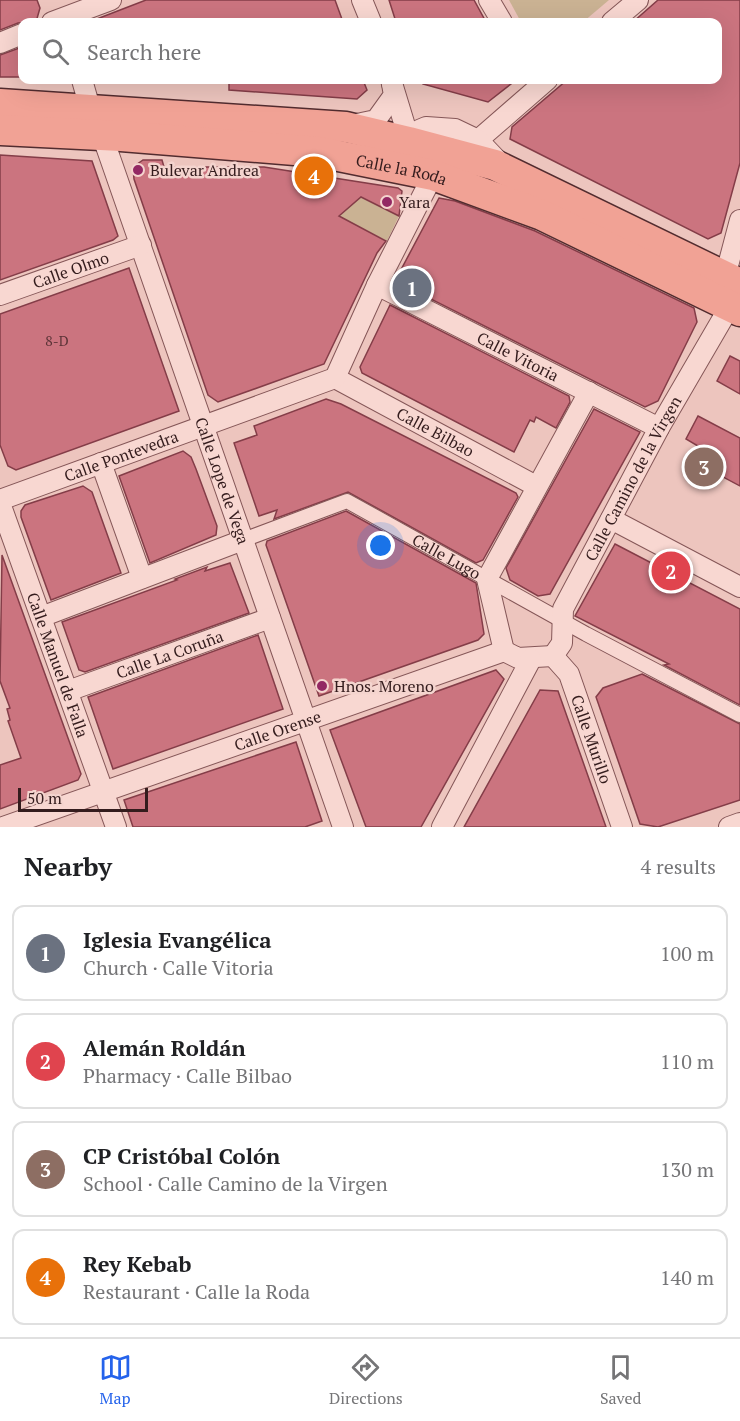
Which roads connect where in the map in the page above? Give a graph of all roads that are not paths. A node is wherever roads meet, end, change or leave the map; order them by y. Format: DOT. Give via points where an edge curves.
graph roads {
  1 [pos="111,0"];
  2 [pos="362,0"];
  3 [pos="489,0"];
  4 [pos="638,0"];
  5 [pos="60,16"];
  6 [pos="369,18"];
  7 [pos="500,18"];
  8 [pos="617,18"];
  9 [pos="18,36"];
  10 [pos="0,43"];
  11 [pos="83,84"];
  12 [pos="393,84"];
  13 [pos="393,84"];
  14 [pos="537,84"];
  15 [pos="0,104"];
  16 [pos="90,108"];
  17 [pos="346,127"];
  18 [pos="0,130"];
  19 [pos="102,135"];
  20 [pos="478,140"];
  21 [pos="410,142"];
  22 [pos="508,171"];
  23 [pos="427,177"];
  24 [pos="740,220"];
  25 [pos="141,245"];
  26 [pos="377,285"];
  27 [pos="0,295"];
  28 [pos="734,295"];
  29 [pos="335,378"];
  30 [pos="589,392"];
  31 [pos="204,426"];
  32 [pos="659,428"];
  33 [pos="101,463"];
  34 [pos="536,486"];
  35 [pos="0,501"];
  36 [pos="611,519"];
  37 [pos="243,540"];
  38 [pos="142,578"];
  39 [pos="487,579"];
  40 [pos="740,587"];
  41 [pos="41,616"];
  42 [pos="270,618"];
  43 [pos="562,621"];
  44 [pos="504,651"];
  45 [pos="553,656"];
  46 [pos="531,659"];
  47 [pos="68,691"];
  48 [pos="740,715"];
  49 [pos="306,720"];
  50 [pos="105,793"];
  51 [pos="740,823"];
  52 [pos="12,826"];
  53 [pos="340,826"];
  54 [pos="116,827"];
  55 [pos="442,827"];
  56 [pos="622,827"];
  57 [pos="729,827"];
  1 -- 5 [label="street"];
  2 -- 6 [label="street"];
  3 -- 7 [label="street"];
  4 -- 8 [label="street"];
  9 -- 10 [label="street"];
  11 -- 16 [label="street"];
  12 -- 17 [label="street" via="394,95 376,120"];
  13 -- 21 [label="street"];
  14 -- 20 [label="street"];
  15 -- 16 [label="main road, Calle la Roda"];
  16 -- 17 [label="main road, Calle la Roda"];
  17 -- 21 [label="main road, Calle la Roda"];
  18 -- 19 [label="main road, Calle la Roda"];
  19 -- 23 [label="main road, Calle la Roda" via="319,152"];
  19 -- 25 [label="street, Calle Lope de Vega"];
  20 -- 21 [label="street, Calle la Roda" via="455,129 426,127"];
  20 -- 22 [label="street"];
  21 -- 22 [label="main road, Calle la Roda"];
  21 -- 23 [label="street"];
  22 -- 28 [label="main road, Calle la Roda"];
  23 -- 26 [label="street"];
  23 -- 28 [label="main road, Calle la Roda" via="542,215"];
  24 -- 28 [label="street, Calle Camino de la Virgen"];
  25 -- 27 [label="street, Calle Olmo"];
  25 -- 31 [label="street, Calle Lope de Vega"];
  26 -- 29 [label="street"];
  26 -- 30 [label="street, Calle Vitoria"];
  28 -- 32 [label="street, Calle Camino de la Virgen"];
  29 -- 31 [label="street, Calle Pontevedra"];
  29 -- 34 [label="street, Calle Bilbao"];
  30 -- 32 [label="street, Calle Vitoria"];
  30 -- 34 [label="street"];
  31 -- 33 [label="street, Calle Pontevedra"];
  31 -- 37 [label="street, Calle Lope de Vega"];
  32 -- 36 [label="street, Calle Camino de la Virgen"];
  33 -- 35 [label="street, Calle Pontevedra"];
  33 -- 38 [label="street"];
  34 -- 39 [label="street"];
  35 -- 41 [label="street, Calle Manuel de Falla"];
  36 -- 40 [label="street"];
  36 -- 43 [label="street, Calle Camino de la Virgen" via="563,609"];
  37 -- 38 [label="street, Calle Lugo"];
  37 -- 39 [label="street, Calle Lugo" via="347,501"];
  37 -- 42 [label="street, Calle Lope de Vega"];
  38 -- 41 [label="street, Calle Lugo"];
  39 -- 43 [label="street, Calle Lugo"];
  39 -- 44 [label="street"];
  41 -- 47 [label="street, Calle Manuel de Falla"];
  42 -- 47 [label="street, Calle La Coruña"];
  42 -- 49 [label="street, Calle Lope de Vega"];
  43 -- 45 [label="street, Calle Camino de la Virgen" via="562,643"];
  43 -- 48 [label="street, Calle Lugo"];
  44 -- 46 [label="street"];
  44 -- 49 [label="street, Calle Orense"];
  45 -- 46 [label="street"];
  45 -- 56 [label="street, Calle Murillo" via="569,674"];
  46 -- 55 [label="street"];
  47 -- 50 [label="street, Calle Manuel de Falla"];
  49 -- 50 [label="street, Calle Orense"];
  49 -- 53 [label="street, Calle Lope de Vega"];
  50 -- 52 [label="street, Calle Orense"];
  50 -- 54 [label="street, Calle Manuel de Falla"];
  51 -- 57 [label="street"];
}
